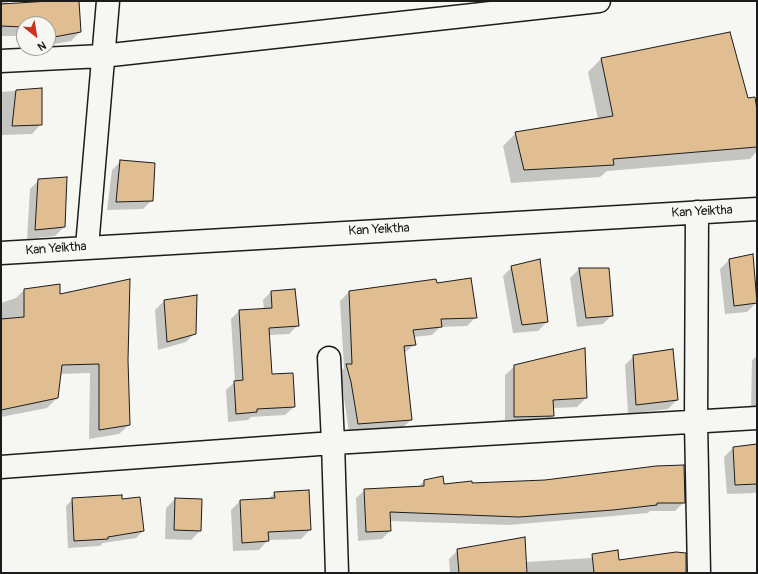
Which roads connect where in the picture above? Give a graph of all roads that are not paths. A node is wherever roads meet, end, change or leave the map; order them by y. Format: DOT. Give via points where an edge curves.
graph roads {
  1 [pos="108,1"];
  2 [pos="600,1"];
  3 [pos="102,56"];
  4 [pos="1,62"];
  5 [pos="757,209"];
  6 [pos="697,212"];
  7 [pos="87,247"];
  8 [pos="1,253"];
  9 [pos="329,358"];
  10 [pos="757,418"];
  11 [pos="696,422"];
  12 [pos="334,443"];
  13 [pos="1,467"];
  14 [pos="337,573"];
  15 [pos="699,573"];
  1 -- 3 [label="street"];
  2 -- 3 [label="street"];
  3 -- 4 [label="street"];
  3 -- 7 [label="street"];
  5 -- 6 [label="street, Kan Yeiktha"];
  6 -- 7 [label="street, Kan Yeiktha"];
  6 -- 11 [label="street"];
  7 -- 8 [label="street, Kan Yeiktha"];
  9 -- 12 [label="street"];
  10 -- 11 [label="street"];
  11 -- 12 [label="street"];
  11 -- 15 [label="street"];
  12 -- 13 [label="street"];
  12 -- 14 [label="street"];
}
